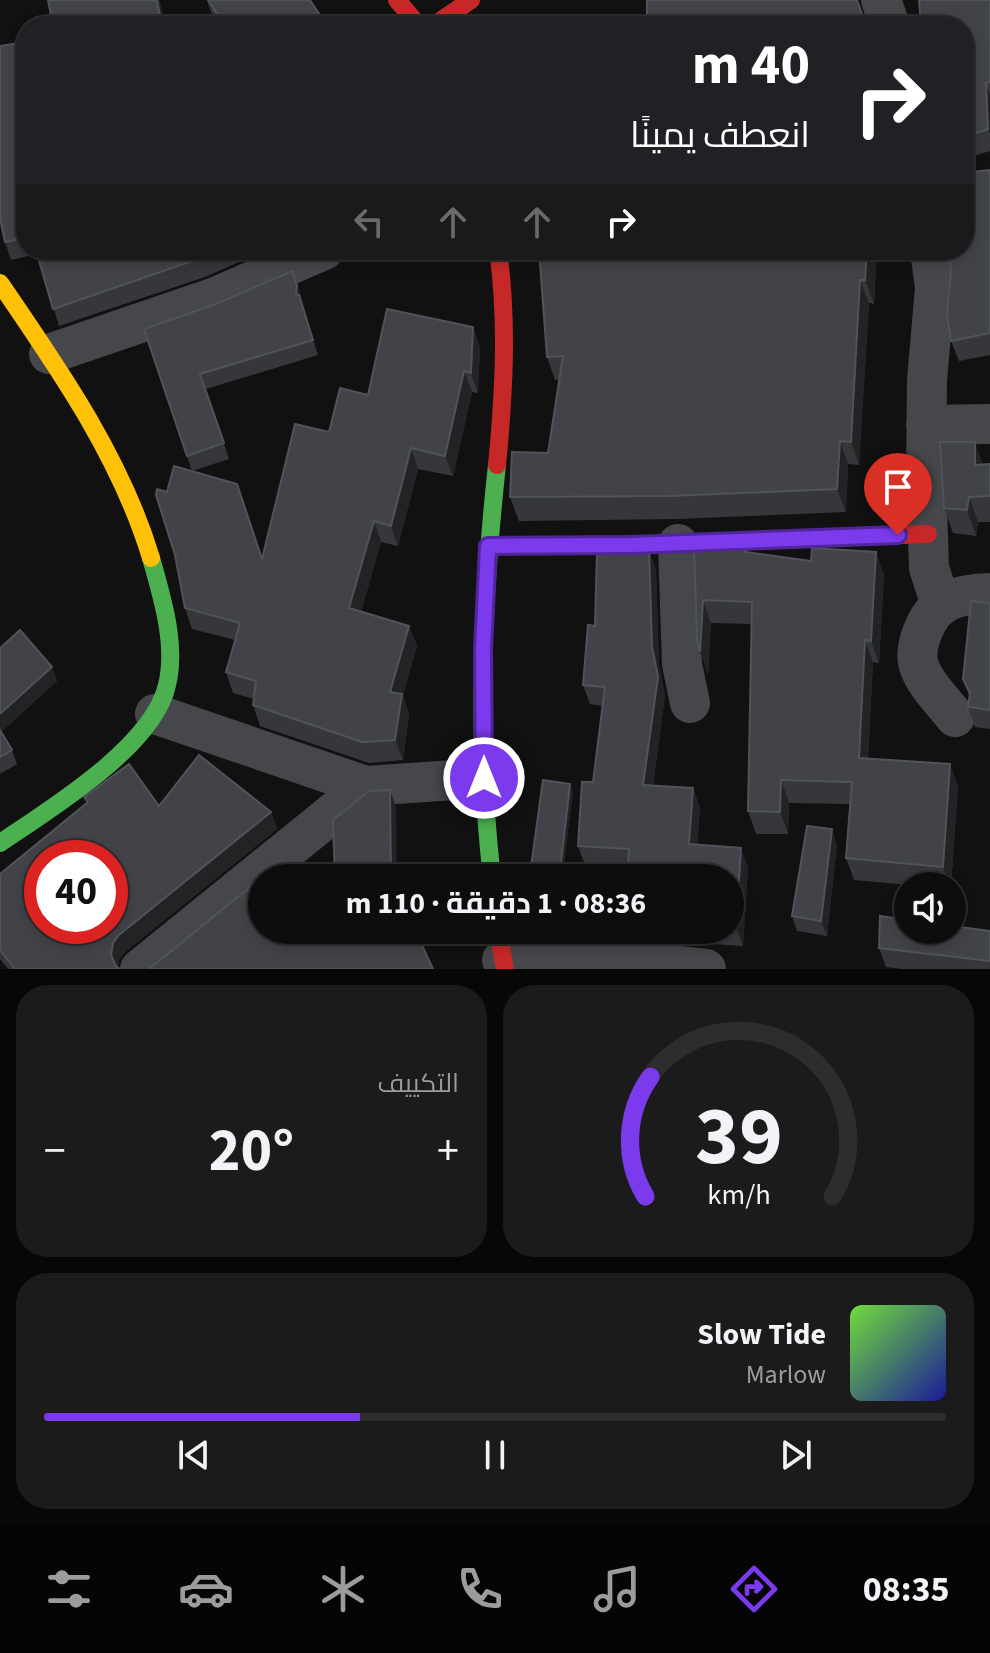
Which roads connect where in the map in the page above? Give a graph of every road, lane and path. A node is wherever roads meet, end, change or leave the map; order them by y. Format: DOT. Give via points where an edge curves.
graph roads {
  1 [pos="397,0"];
  2 [pos="471,0"];
  3 [pos="411,16"];
  4 [pos="448,16"];
  5 [pos="301,260"];
  6 [pos="499,260"];
  7 [pos="931,260"];
  8 [pos="0,283"];
  9 [pos="49,354"];
  10 [pos="990,424"];
  11 [pos="926,425"];
  12 [pos="928,534"];
  13 [pos="678,544"];
  14 [pos="488,546"];
  15 [pos="990,593"];
  16 [pos="941,605"];
  17 [pos="690,703"];
  18 [pos="155,714"];
  19 [pos="955,717"];
  20 [pos="484,778"];
  21 [pos="366,786"];
  22 [pos="0,843"];
  23 [pos="491,864"];
  24 [pos="502,953"];
  25 [pos="140,969"];
  26 [pos="706,969"];
  1 -- 3 [label="street"];
  2 -- 4 [label="street"];
  5 -- 9 [label="street" via="213,298"];
  6 -- 14 [label="street" via="506,333"];
  7 -- 11 [label="street" via="935,288"];
  8 -- 9 [label="street"];
  9 -- 18 [label="street" via="123,486 149,554 169,650 168,685"];
  10 -- 11 [label="street"];
  11 -- 12 [label="street"];
  12 -- 13 [label="street"];
  12 -- 16 [label="street" via="929,568"];
  13 -- 14 [label="street"];
  13 -- 17 [label="street" via="682,664"];
  14 -- 20 [label="street"];
  15 -- 16 [label="street"];
  16 -- 19 [label="street" via="927,623 918,665"];
  18 -- 21 [label="street"];
  18 -- 22 [label="street" via="122,751"];
  20 -- 21 [label="street"];
  20 -- 23 [label="street"];
  21 -- 25 [label="street"];
  24 -- 26 [label="street" via="573,966"];
}
